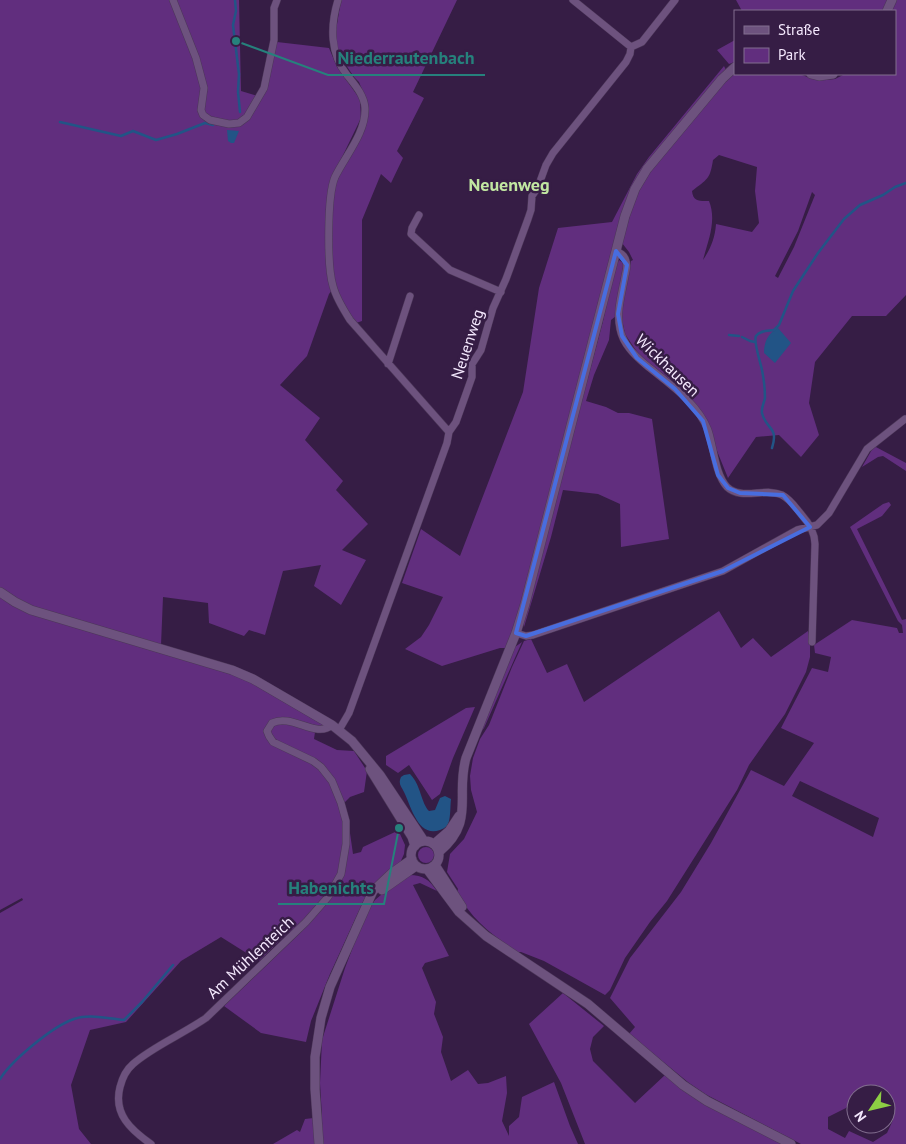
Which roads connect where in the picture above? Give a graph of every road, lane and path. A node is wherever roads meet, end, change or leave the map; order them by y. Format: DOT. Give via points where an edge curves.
graph roads {
  1 [pos="173,0"];
  2 [pos="277,0"];
  3 [pos="338,0"];
  4 [pos="573,0"];
  5 [pos="675,0"];
  6 [pos="631,47"];
  7 [pos="734,68"];
  8 [pos="419,215"];
  9 [pos="616,251"];
  10 [pos="501,292"];
  11 [pos="410,296"];
  12 [pos="388,364"];
  13 [pos="906,419"];
  14 [pos="449,432"];
  15 [pos="810,527"];
  16 [pos="0,592"];
  17 [pos="516,633"];
  18 [pos="812,642"];
  19 [pos="336,727"];
  20 [pos="366,760"];
  21 [pos="424,841"];
  22 [pos="415,846"];
  23 [pos="437,848"];
  24 [pos="414,862"];
  25 [pos="431,867"];
  26 [pos="151,1144"];
  27 [pos="319,1144"];
  28 [pos="792,1144"];
  1 -- 2 [label="street" via="204,88 203,115 224,124 235,124 247,116 264,88 274,40"];
  3 -- 12 [label="street" via="332,28 334,47 340,65 357,87 365,108 358,135 331,187 330,272 341,306"];
  4 -- 6 [label="street"];
  5 -- 6 [label="street, Neuenweg" via="642,42"];
  6 -- 10 [label="street, Neuenweg" via="626,62 550,157 532,196 531,210"];
  7 -- 9 [label="main road" via="642,176 625,216"];
  8 -- 10 [label="street" via="411,234 417,240 450,270"];
  9 -- 15 [label="street, Wickhausen" via="626,260 618,320 631,352 675,389 703,420 718,475 728,488 740,494 782,495"];
  9 -- 17 [label="main road"];
  10 -- 14 [label="street, Neuenweg" via="481,350 472,364 472,377 456,422"];
  11 -- 12 [label="street"];
  12 -- 14 [label="street"];
  13 -- 15 [label="street" via="867,449 825,518"];
  14 -- 19 [label="street, Neuenweg" via="349,713"];
  15 -- 17 [label="street" via="797,530 717,574 533,635"];
  15 -- 18 [label="street, Wickhausen" via="815,537"];
  16 -- 19 [label="main road" via="31,610 244,675"];
  17 -- 23 [label="main road" via="466,758 458,830 455,836"];
  19 -- 20 [label="main road"];
  19 -- 26 [label="street, Am Mühlenteich" via="318,729 281,720 272,723 267,731 275,744 313,761 332,782 346,821 341,874 328,897 306,922 206,1018 131,1066 122,1079 118,1102 122,1117 133,1131"];
  20 -- 21 [label="main road"];
  20 -- 22 [label="main road"];
  21 -- 22 [label="main road"];
  21 -- 23 [label="main road"];
  22 -- 24 [label="main road" via="411,855"];
  23 -- 25 [label="main road" via="439,859"];
  24 -- 25 [label="main road"];
  24 -- 27 [label="main road" via="370,900 334,978 317,1034 314,1070"];
  25 -- 28 [label="main road" via="470,920 501,947 588,1004 689,1090"];
}
